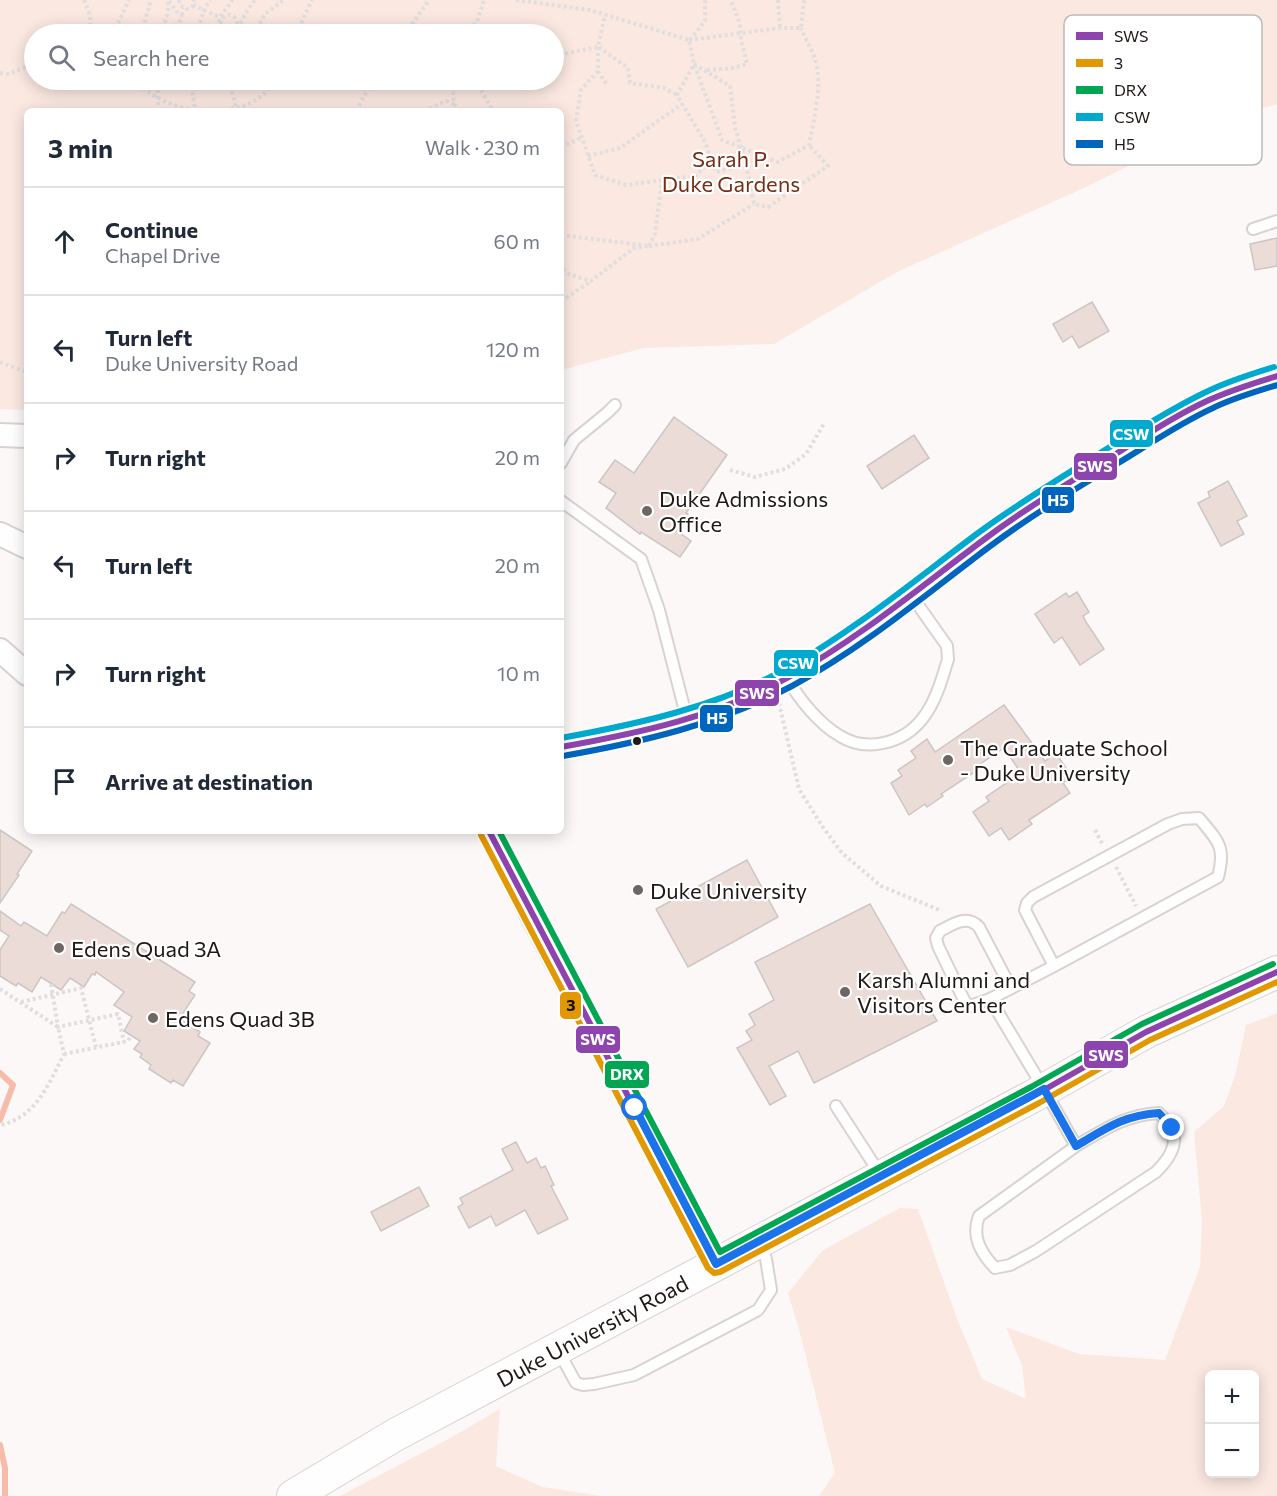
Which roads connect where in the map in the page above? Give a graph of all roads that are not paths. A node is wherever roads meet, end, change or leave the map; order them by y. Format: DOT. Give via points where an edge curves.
graph roads {
  1 [pos="1277,221"];
  2 [pos="1253,229"];
  3 [pos="1277,376"];
  4 [pos="615,405"];
  5 [pos="0,435"];
  6 [pos="24,436"];
  7 [pos="564,458"];
  8 [pos="564,503"];
  9 [pos="0,534"];
  10 [pos="24,546"];
  11 [pos="911,595"];
  12 [pos="0,650"];
  13 [pos="24,671"];
  14 [pos="787,678"];
  15 [pos="687,719"];
  16 [pos="564,746"];
  17 [pos="491,834"];
  18 [pos="1054,966"];
  19 [pos="1277,972"];
  20 [pos="1011,988"];
  21 [pos="990,999"];
  22 [pos="1044,1089"];
  23 [pos="836,1106"];
  24 [pos="1076,1146"];
  25 [pos="882,1177"];
  26 [pos="760,1241"];
  27 [pos="716,1264"];
  28 [pos="557,1349"];
  29 [pos="293,1496"];
  1 -- 2 [label="lane"];
  3 -- 11 [label="street" via="1185,411 1012,519"];
  4 -- 7 [label="lane" via="574,440"];
  5 -- 6 [label="street"];
  8 -- 15 [label="lane" via="642,559"];
  9 -- 10 [label="street"];
  11 -- 14 [label="street"];
  11 -- 14 [label="lane" via="947,646 948,659 935,697 922,719 907,732 895,740 867,745 841,737 825,725"];
  12 -- 13 [label="street"];
  14 -- 15 [label="street"];
  15 -- 16 [label="street" via="621,737"];
  17 -- 27 [label="street"];
  18 -- 18 [label="lane" via="1218,877 1222,850 1199,818 1168,824 1027,903 1025,910"];
  18 -- 20 [label="lane"];
  19 -- 22 [label="main road, Duke University Road" via="1146,1032"];
  20 -- 21 [label="lane"];
  20 -- 21 [label="lane" via="974,921 968,919 940,931 936,938 938,946 965,1002 970,1006"];
  21 -- 22 [label="lane"];
  22 -- 24 [label="lane"];
  22 -- 25 [label="main road, Duke University Road"];
  23 -- 25 [label="lane"];
  24 -- 24 [label="lane" via="979,1216 974,1228 976,1239 995,1268 1036,1251 1156,1172 1170,1158 1172,1128 1159,1113 1142,1114 1119,1120"];
  25 -- 26 [label="main road, Duke University Road"];
  26 -- 27 [label="main road, Duke University Road"];
  26 -- 28 [label="lane" via="771,1290 758,1310 634,1375 594,1384 576,1383"];
  27 -- 28 [label="main road, Duke University Road"];
  28 -- 29 [label="main road, Duke University Road" via="395,1435"];
}
